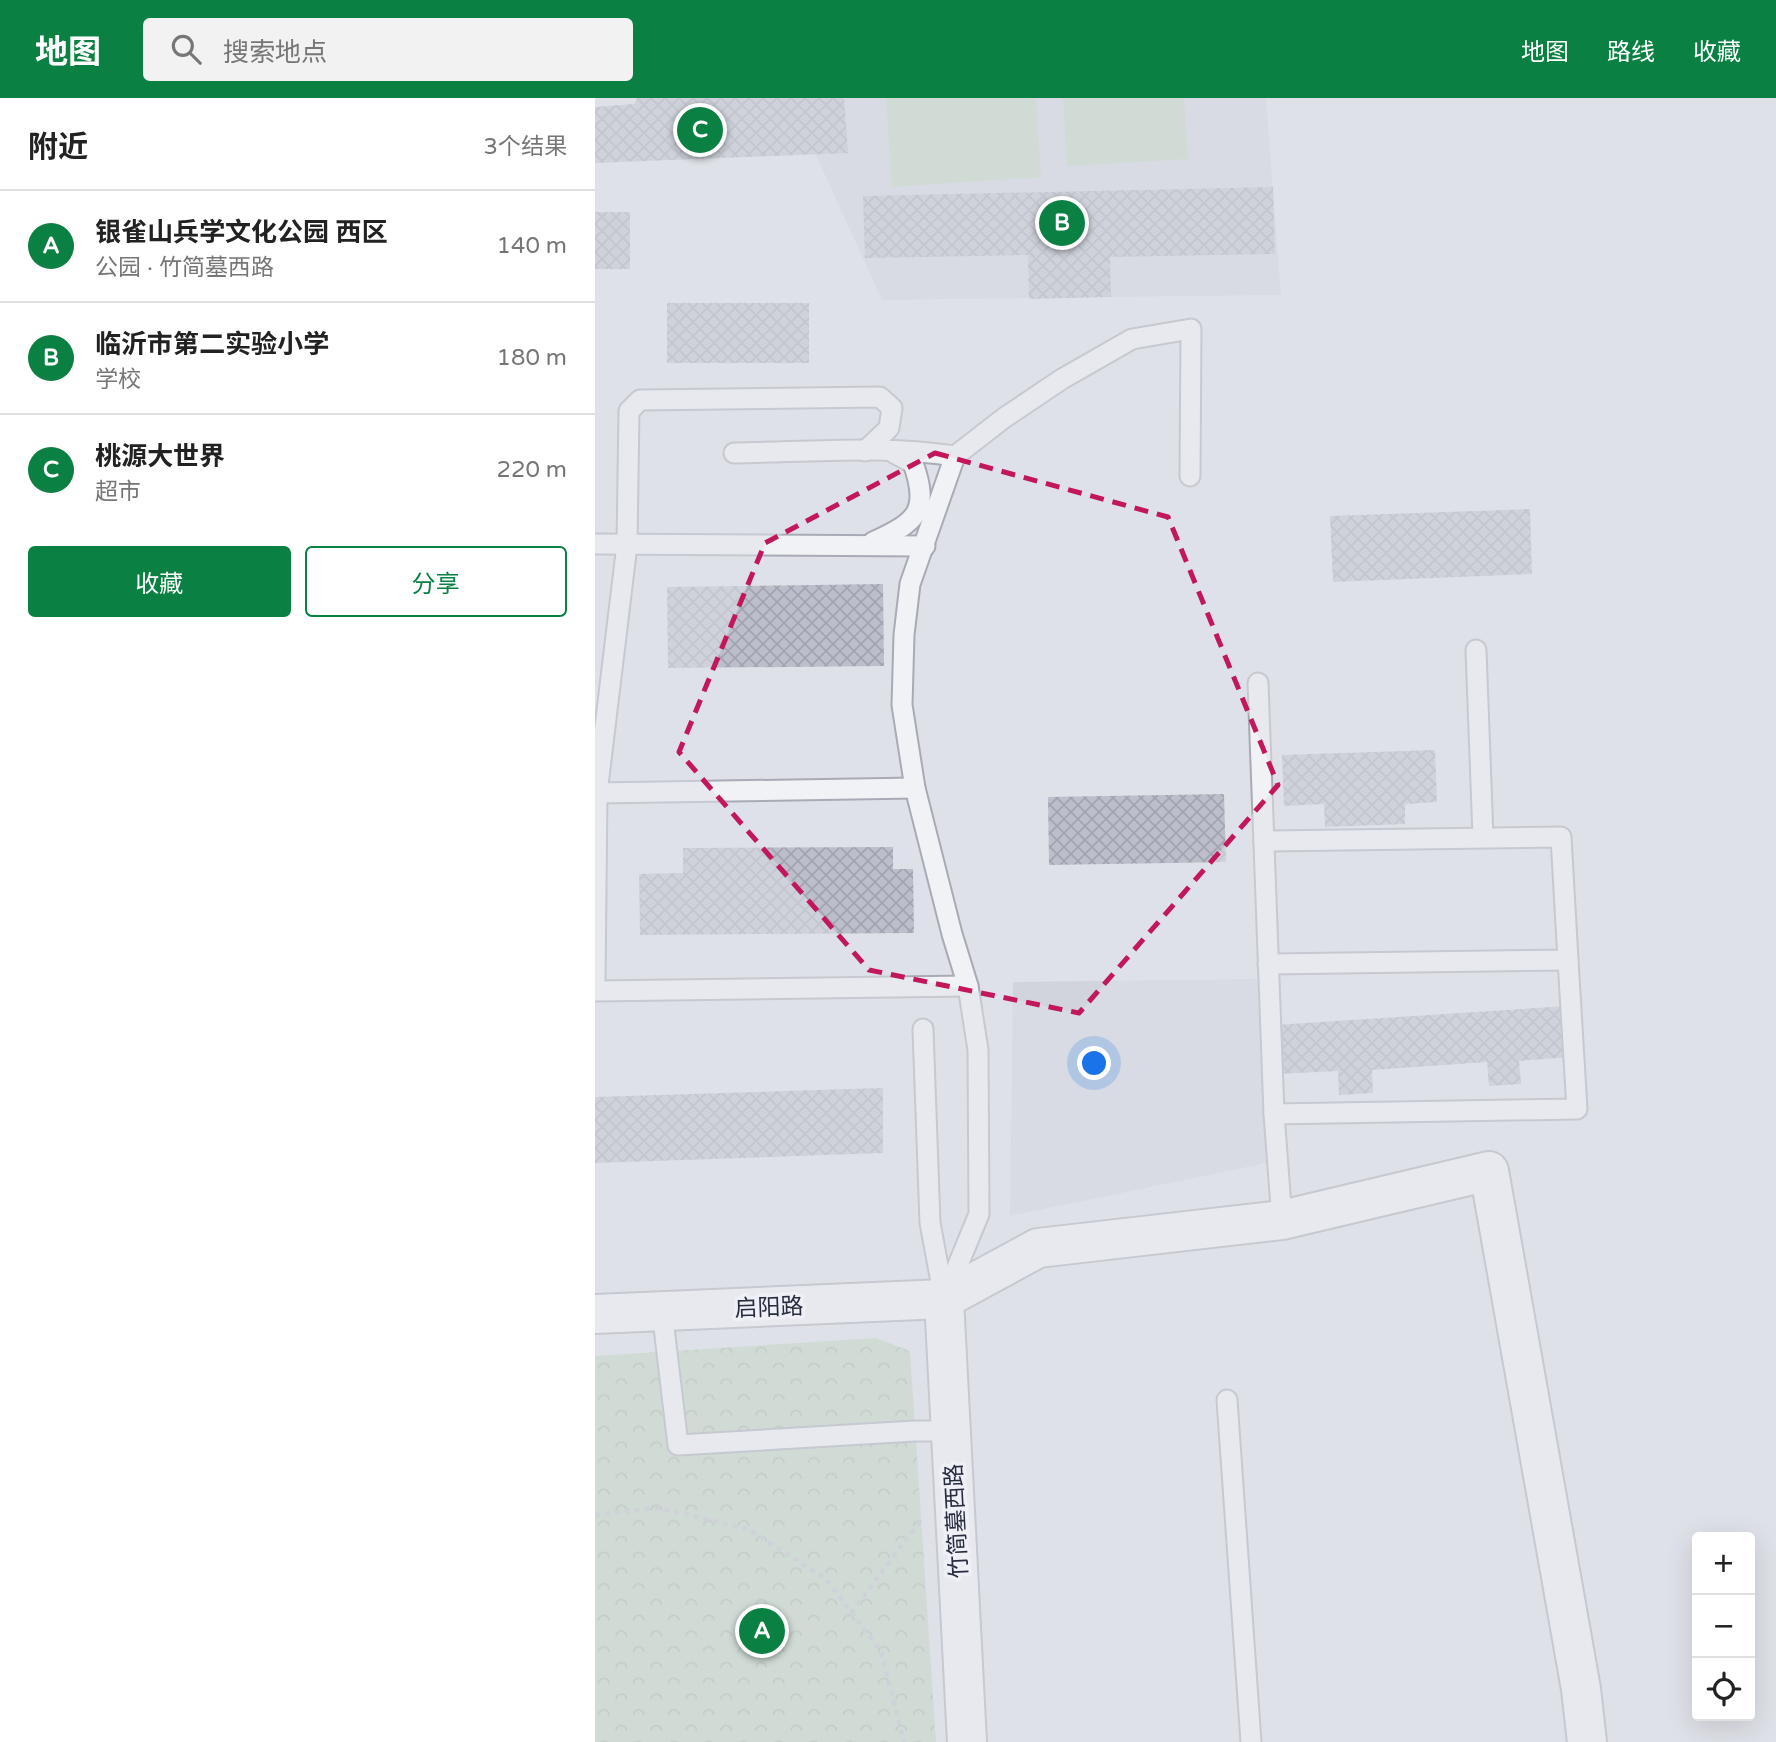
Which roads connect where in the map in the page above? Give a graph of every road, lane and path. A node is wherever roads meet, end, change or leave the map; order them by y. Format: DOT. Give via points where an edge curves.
graph roads {
  1 [pos="865,451"];
  2 [pos="890,451"];
  3 [pos="734,453"];
  4 [pos="955,456"];
  5 [pos="1190,476"];
  6 [pos="595,544"];
  7 [pos="627,545"];
  8 [pos="865,546"];
  9 [pos="925,546"];
  10 [pos="1476,650"];
  11 [pos="1258,683"];
  12 [pos="915,788"];
  13 [pos="597,793"];
  14 [pos="1483,837"];
  15 [pos="1264,841"];
  16 [pos="1568,960"];
  17 [pos="1268,964"];
  18 [pos="595,984"];
  19 [pos="968,986"];
  20 [pos="595,992"];
  21 [pos="923,1029"];
  22 [pos="1274,1114"];
  23 [pos="1282,1220"];
  24 [pos="944,1299"];
  25 [pos="662,1311"];
  26 [pos="595,1314"];
  27 [pos="1227,1400"];
  28 [pos="951,1431"];
  29 [pos="595,1515"];
  30 [pos="921,1520"];
  31 [pos="851,1613"];
  32 [pos="904,1742"];
  33 [pos="967,1742"];
  34 [pos="1251,1742"];
  35 [pos="1587,1742"];
  1 -- 2 [label="lane"];
  1 -- 3 [label="lane"];
  1 -- 7 [label="lane" via="889,428 892,408 880,397 639,400 629,411"];
  2 -- 4 [label="lane"];
  2 -- 8 [label="lane" via="913,463 921,487 919,511 901,529"];
  4 -- 5 [label="lane" via="1062,379 1132,339 1191,329"];
  4 -- 9 [label="lane"];
  6 -- 7 [label="lane"];
  7 -- 8 [label="lane"];
  7 -- 13 [label="lane"];
  8 -- 9 [label="lane"];
  9 -- 12 [label="lane" via="910,584 904,635 902,705"];
  10 -- 14 [label="lane"];
  11 -- 15 [label="lane"];
  12 -- 13 [label="lane"];
  12 -- 19 [label="lane"];
  13 -- 18 [label="lane"];
  14 -- 15 [label="lane"];
  14 -- 16 [label="lane" via="1561,837"];
  15 -- 17 [label="lane"];
  16 -- 17 [label="lane"];
  16 -- 22 [label="lane" via="1577,1109"];
  17 -- 22 [label="lane"];
  19 -- 20 [label="lane"];
  19 -- 24 [label="lane" via="978,1050 979,1214"];
  21 -- 24 [label="lane" via="930,1223"];
  22 -- 23 [label="lane"];
  23 -- 24 [label="street" via="1038,1248"];
  23 -- 35 [label="street" via="1489,1171"];
  24 -- 25 [label="street, 启阳路"];
  24 -- 28 [label="street, 竹简墓西路"];
  25 -- 26 [label="street, 启阳路"];
  25 -- 28 [label="lane" via="678,1445"];
  27 -- 34 [label="lane"];
  28 -- 33 [label="street, 竹简墓西路"];
  29 -- 31 [label="path" via="659,1508 748,1529 826,1579"];
  30 -- 31 [label="path"];
  31 -- 32 [label="path" via="881,1652"];
}
